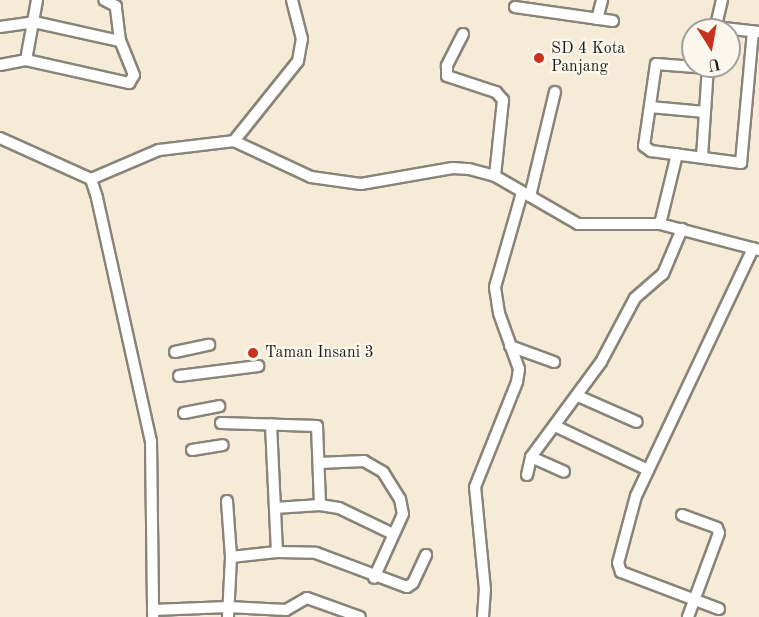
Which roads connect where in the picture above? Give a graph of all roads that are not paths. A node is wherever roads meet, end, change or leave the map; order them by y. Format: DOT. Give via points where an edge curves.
graph roads {
  1 [pos="37,0"];
  2 [pos="104,0"];
  3 [pos="292,0"];
  4 [pos="533,0"];
  5 [pos="602,0"];
  6 [pos="722,0"];
  7 [pos="515,7"];
  8 [pos="531,12"];
  9 [pos="718,18"];
  10 [pos="597,19"];
  11 [pos="613,21"];
  12 [pos="34,22"];
  13 [pos="0,27"];
  14 [pos="741,31"];
  15 [pos="756,32"];
  16 [pos="463,34"];
  17 [pos="120,41"];
  18 [pos="26,60"];
  19 [pos="0,64"];
  20 [pos="681,65"];
  21 [pos="707,78"];
  22 [pos="555,92"];
  23 [pos="650,107"];
  24 [pos="705,112"];
  25 [pos="0,138"];
  26 [pos="234,141"];
  27 [pos="677,154"];
  28 [pos="702,157"];
  29 [pos="495,176"];
  30 [pos="91,179"];
  31 [pos="526,195"];
  32 [pos="660,224"];
  33 [pos="682,229"];
  34 [pos="756,249"];
  35 [pos="209,345"];
  36 [pos="510,346"];
  37 [pos="175,352"];
  38 [pos="554,362"];
  39 [pos="258,366"];
  40 [pos="179,376"];
  41 [pos="578,396"];
  42 [pos="219,406"];
  43 [pos="184,413"];
  44 [pos="637,422"];
  45 [pos="221,423"];
  46 [pos="271,424"];
  47 [pos="555,426"];
  48 [pos="223,445"];
  49 [pos="192,450"];
  50 [pos="531,457"];
  51 [pos="319,463"];
  52 [pos="648,470"];
  53 [pos="564,472"];
  54 [pos="527,475"];
  55 [pos="226,501"];
  56 [pos="320,505"];
  57 [pos="275,508"];
  58 [pos="682,515"];
  59 [pos="393,534"];
  60 [pos="278,552"];
  61 [pos="426,555"];
  62 [pos="231,557"];
  63 [pos="374,578"];
  64 [pos="695,600"];
  65 [pos="719,609"];
  66 [pos="228,612"];
  67 [pos="153,614"];
  68 [pos="360,617"];
  69 [pos="483,617"];
  70 [pos="688,617"];
  1 -- 12 [label="street"];
  2 -- 17 [label="street" via="116,6"];
  3 -- 26 [label="street" via="302,39 298,61"];
  4 -- 8 [label="street"];
  5 -- 10 [label="street"];
  6 -- 9 [label="street"];
  7 -- 8 [label="street"];
  8 -- 10 [label="street"];
  10 -- 11 [label="street"];
  12 -- 13 [label="street"];
  12 -- 17 [label="street"];
  12 -- 18 [label="street"];
  14 -- 15 [label="street"];
  15 -- 28 [label="street" via="743,161"];
  16 -- 29 [label="street" via="447,66 447,76 496,92 503,100"];
  17 -- 18 [label="street" via="134,75 129,83"];
  18 -- 19 [label="street"];
  20 -- 23 [label="street" via="658,63"];
  21 -- 24 [label="street"];
  22 -- 31 [label="street"];
  23 -- 24 [label="street"];
  23 -- 27 [label="street" via="644,146 651,151"];
  24 -- 28 [label="street"];
  25 -- 30 [label="street"];
  26 -- 29 [label="street" via="311,177 327,180 377,184 453,168"];
  26 -- 30 [label="street" via="159,150"];
  27 -- 28 [label="street"];
  27 -- 32 [label="street"];
  29 -- 31 [label="street"];
  30 -- 67 [label="street" via="105,224 149,431"];
  31 -- 32 [label="street" via="567,219 588,226 632,221"];
  31 -- 36 [label="street" via="495,288"];
  32 -- 33 [label="street"];
  33 -- 34 [label="street"];
  33 -- 41 [label="street" via="663,274 635,298"];
  34 -- 52 [label="street"];
  35 -- 37 [label="street"];
  36 -- 38 [label="street"];
  36 -- 69 [label="street" via="519,369 517,382 475,487 485,590"];
  39 -- 40 [label="street"];
  41 -- 44 [label="street"];
  41 -- 47 [label="street"];
  42 -- 43 [label="street"];
  45 -- 46 [label="street"];
  46 -- 51 [label="street" via="317,426"];
  46 -- 57 [label="street"];
  47 -- 50 [label="street"];
  47 -- 52 [label="street"];
  48 -- 49 [label="street"];
  50 -- 53 [label="street"];
  50 -- 54 [label="street"];
  51 -- 56 [label="street"];
  51 -- 59 [label="street" via="359,460 383,472 403,508"];
  52 -- 64 [label="street" via="636,496 619,569"];
  55 -- 62 [label="street"];
  56 -- 57 [label="street"];
  56 -- 59 [label="street" via="339,508"];
  57 -- 60 [label="street"];
  58 -- 64 [label="street" via="719,532"];
  59 -- 63 [label="street"];
  60 -- 62 [label="street"];
  60 -- 63 [label="street" via="316,553"];
  61 -- 63 [label="street" via="411,587"];
  62 -- 66 [label="street"];
  64 -- 65 [label="street"];
  64 -- 70 [label="street"];
  66 -- 67 [label="street"];
  66 -- 68 [label="street" via="286,610 307,598"];
}
